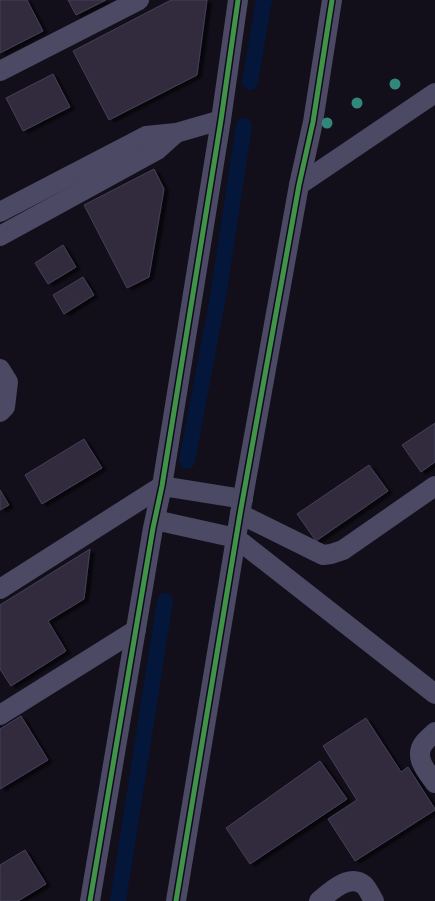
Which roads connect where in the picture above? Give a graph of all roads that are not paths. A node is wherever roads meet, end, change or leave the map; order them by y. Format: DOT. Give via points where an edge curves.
graph roads {
  1 [pos="139,0"];
  2 [pos="238,0"];
  3 [pos="332,0"];
  4 [pos="0,71"];
  5 [pos="435,93"];
  6 [pos="220,120"];
  7 [pos="176,133"];
  8 [pos="299,185"];
  9 [pos="0,212"];
  10 [pos="0,236"];
  11 [pos="0,369"];
  12 [pos="0,412"];
  13 [pos="162,486"];
  14 [pos="435,486"];
  15 [pos="241,506"];
  16 [pos="155,520"];
  17 [pos="236,538"];
  18 [pos="0,589"];
  19 [pos="136,630"];
  20 [pos="435,694"];
  21 [pos="0,715"];
  22 [pos="435,732"];
  23 [pos="435,783"];
  24 [pos="90,901"];
  25 [pos="176,901"];
  26 [pos="319,901"];
  27 [pos="374,901"];
  1 -- 4 [label="street"];
  2 -- 6 [label="street"];
  3 -- 8 [label="street" via="314,122"];
  5 -- 8 [label="street"];
  6 -- 7 [label="street"];
  6 -- 13 [label="street"];
  7 -- 9 [label="street" via="146,136"];
  7 -- 10 [label="street" via="158,150"];
  8 -- 15 [label="street"];
  11 -- 12 [label="street" via="8,382 4,407"];
  13 -- 15 [label="street"];
  13 -- 16 [label="street"];
  13 -- 18 [label="street"];
  14 -- 15 [label="street" via="343,550 323,555"];
  15 -- 17 [label="street"];
  16 -- 17 [label="street"];
  16 -- 19 [label="street"];
  17 -- 20 [label="street"];
  17 -- 25 [label="street"];
  19 -- 21 [label="street"];
  19 -- 24 [label="street"];
  22 -- 23 [label="street" via="424,743 420,757 423,767"];
  26 -- 27 [label="street" via="345,882 356,881 363,884"];
}
